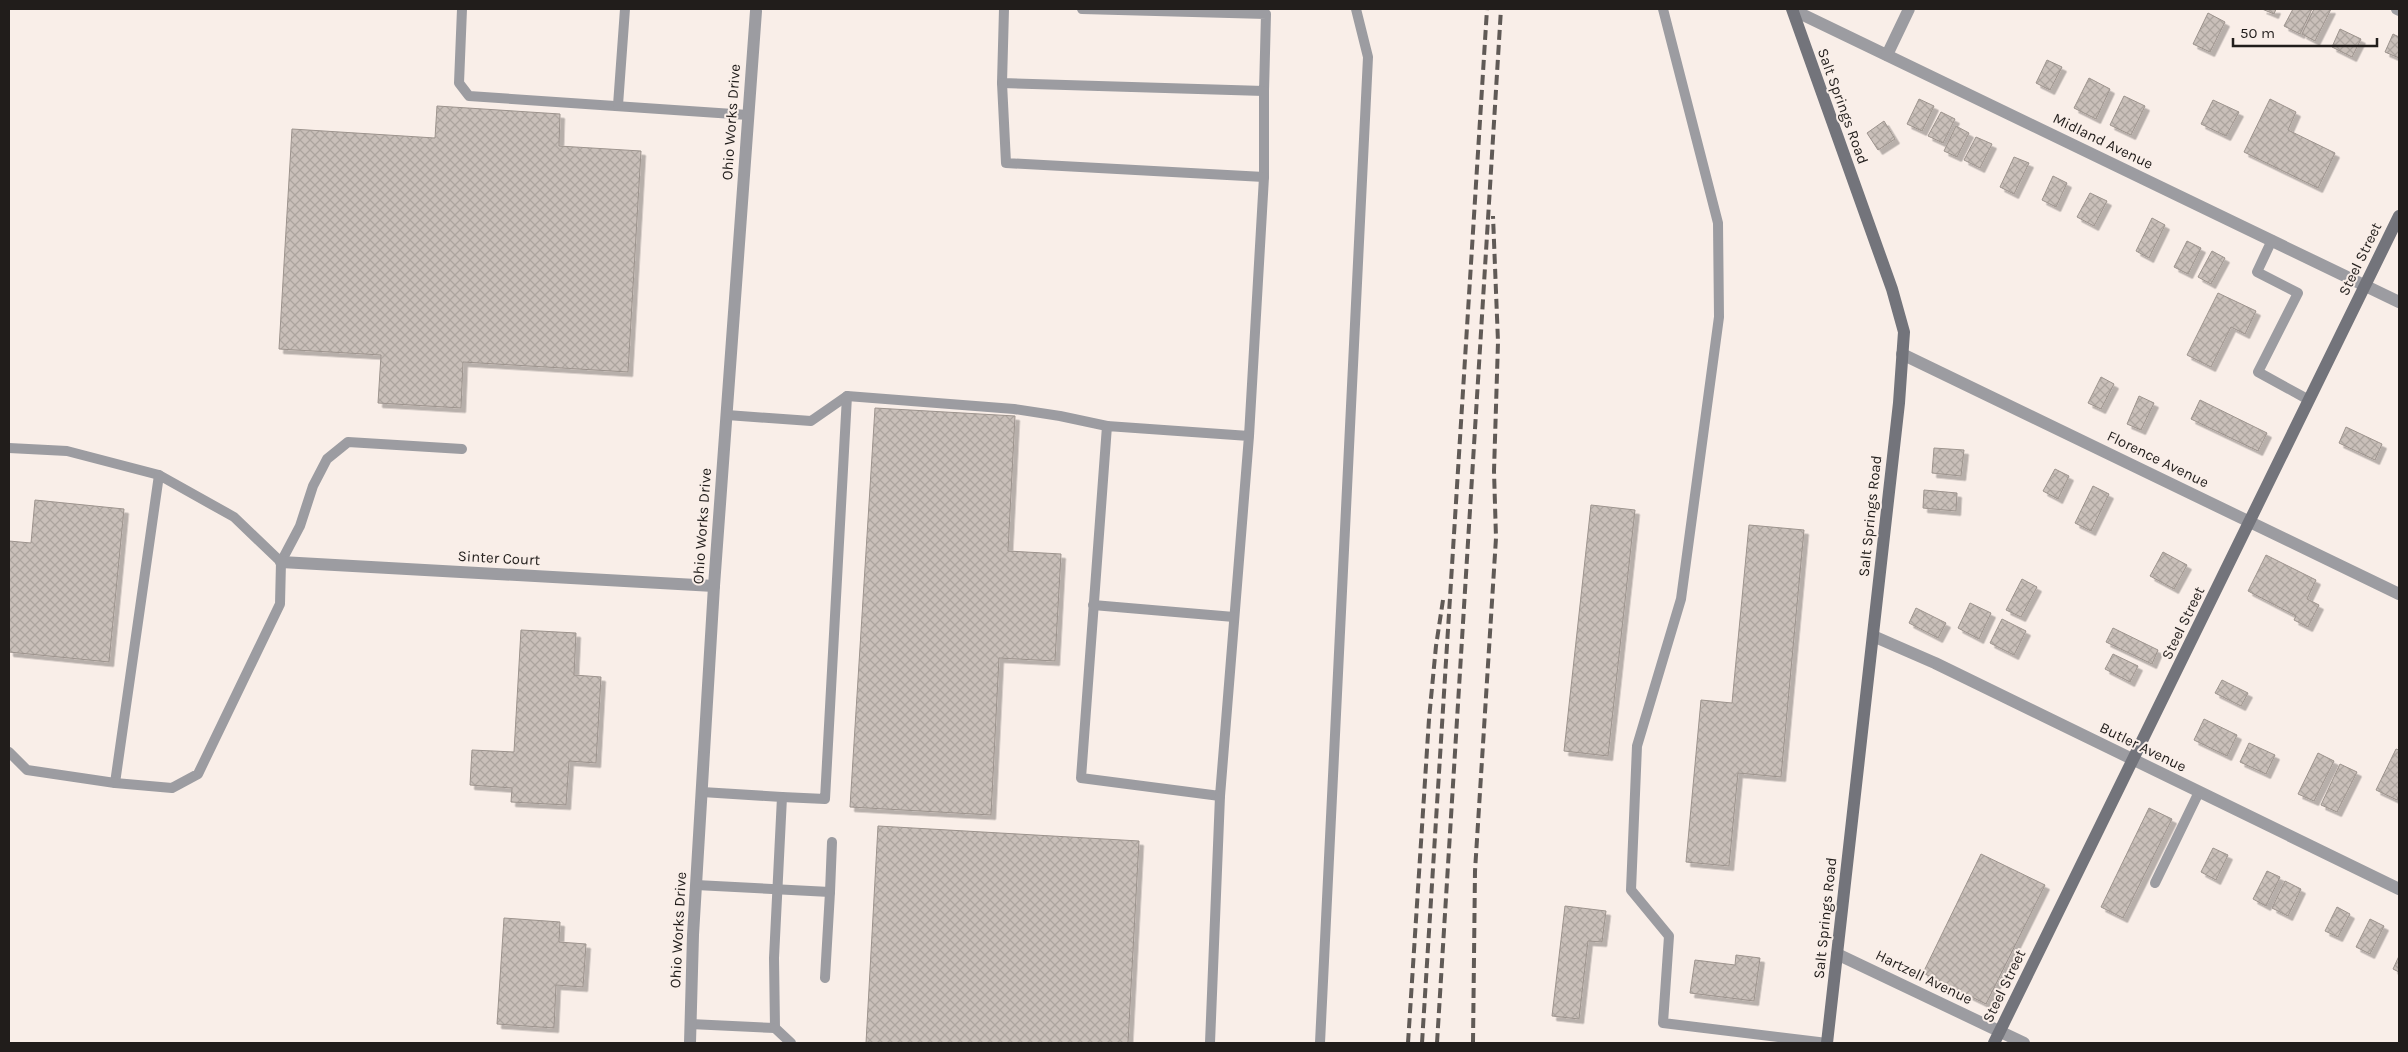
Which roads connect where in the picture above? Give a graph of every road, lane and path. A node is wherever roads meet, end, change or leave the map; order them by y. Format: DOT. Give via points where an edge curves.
graph roads {
  1 [pos="462,9"];
  2 [pos="625,9"];
  3 [pos="1004,9"];
  4 [pos="1082,9"];
  5 [pos="1356,9"];
  6 [pos="1663,9"];
  7 [pos="1909,9"];
  8 [pos="755,10"];
  9 [pos="1793,10"];
  10 [pos="1266,11"];
  11 [pos="1887,55"];
  12 [pos="1002,82"];
  13 [pos="1264,91"];
  14 [pos="618,105"];
  15 [pos="748,115"];
  16 [pos="1264,177"];
  17 [pos="2399,216"];
  18 [pos="2272,240"];
  19 [pos="2365,285"];
  20 [pos="2399,302"];
  21 [pos="1902,354"];
  22 [pos="846,396"];
  23 [pos="2309,400"];
  24 [pos="726,415"];
  25 [pos="1107,426"];
  26 [pos="1249,436"];
  27 [pos="9,448"];
  28 [pos="462,449"];
  29 [pos="158,475"];
  30 [pos="2250,521"];
  31 [pos="281,562"];
  32 [pos="714,586"];
  33 [pos="2399,594"];
  34 [pos="1094,605"];
  35 [pos="1234,617"];
  36 [pos="1872,636"];
  37 [pos="9,752"];
  38 [pos="2132,760"];
  39 [pos="115,783"];
  40 [pos="702,792"];
  41 [pos="2199,792"];
  42 [pos="782,796"];
  43 [pos="1220,796"];
  44 [pos="832,842"];
  45 [pos="2155,883"];
  46 [pos="696,885"];
  47 [pos="778,888"];
  48 [pos="2399,889"];
  49 [pos="830,892"];
  50 [pos="1837,954"];
  51 [pos="825,978"];
  52 [pos="690,1024"];
  53 [pos="775,1028"];
  54 [pos="1999,1031"];
  55 [pos="690,1043"];
  56 [pos="792,1043"];
  57 [pos="1210,1043"];
  58 [pos="1320,1043"];
  59 [pos="1827,1043"];
  60 [pos="1994,1043"];
  61 [pos="2024,1043"];
  1 -- 14 [label="lane" via="459,83 469,96"];
  2 -- 14 [label="lane"];
  3 -- 12 [label="lane"];
  4 -- 10 [label="lane"];
  5 -- 58 [label="lane" via="1368,57"];
  6 -- 59 [label="lane" via="1718,223 1719,317 1681,599 1637,746 1632,890 1669,936 1663,1023"];
  7 -- 11 [label="street"];
  8 -- 15 [label="street, Ohio Works Drive"];
  9 -- 11 [label="street, Midland Avenue"];
  9 -- 21 [label="street, Salt Springs Road" via="1901,318 1904,332"];
  10 -- 13 [label="lane"];
  11 -- 18 [label="street, Midland Avenue"];
  12 -- 13 [label="lane"];
  12 -- 16 [label="lane" via="1006,163"];
  13 -- 16 [label="lane"];
  14 -- 15 [label="lane"];
  15 -- 24 [label="street, Ohio Works Drive"];
  16 -- 26 [label="lane"];
  17 -- 19 [label="street, Steel Street"];
  18 -- 19 [label="street, Midland Avenue"];
  18 -- 23 [label="lane" via="2257,272 2298,293 2258,372"];
  19 -- 20 [label="street, Midland Avenue"];
  19 -- 23 [label="street, Steel Street"];
  21 -- 30 [label="street, Florence Avenue"];
  21 -- 36 [label="street, Salt Springs Road"];
  22 -- 24 [label="lane" via="812,421"];
  22 -- 25 [label="lane" via="1014,409"];
  22 -- 42 [label="lane" via="825,799"];
  23 -- 30 [label="street, Steel Street"];
  24 -- 32 [label="street, Ohio Works Drive"];
  25 -- 26 [label="lane"];
  25 -- 34 [label="lane"];
  26 -- 35 [label="lane"];
  27 -- 29 [label="lane" via="67,451"];
  28 -- 31 [label="lane" via="348,442 327,458 313,486 300,526"];
  29 -- 31 [label="lane" via="234,516"];
  29 -- 39 [label="lane"];
  30 -- 33 [label="street, Florence Avenue"];
  30 -- 38 [label="street, Steel Street"];
  31 -- 32 [label="street, Sinter Court"];
  31 -- 39 [label="lane" via="280,604 198,774 172,788"];
  32 -- 40 [label="street, Ohio Works Drive"];
  34 -- 35 [label="lane"];
  34 -- 43 [label="lane" via="1081,778"];
  35 -- 43 [label="lane"];
  36 -- 38 [label="street, Butler Avenue" via="1935,663"];
  36 -- 50 [label="street, Salt Springs Road"];
  37 -- 39 [label="lane" via="26,770"];
  38 -- 41 [label="street, Butler Avenue"];
  38 -- 54 [label="street, Steel Street"];
  40 -- 42 [label="lane"];
  40 -- 46 [label="street, Ohio Works Drive"];
  41 -- 45 [label="lane"];
  41 -- 48 [label="street, Butler Avenue"];
  42 -- 47 [label="lane"];
  43 -- 57 [label="lane"];
  44 -- 49 [label="lane"];
  46 -- 47 [label="lane"];
  46 -- 52 [label="street, Ohio Works Drive"];
  47 -- 49 [label="lane"];
  47 -- 53 [label="lane"];
  49 -- 51 [label="lane"];
  50 -- 54 [label="street, Hartzell Avenue"];
  50 -- 59 [label="street, Salt Springs Road"];
  52 -- 53 [label="lane"];
  52 -- 55 [label="street, Ohio Works Drive"];
  53 -- 56 [label="lane"];
  54 -- 60 [label="street, Steel Street"];
  54 -- 61 [label="street, Hartzell Avenue"];
}
